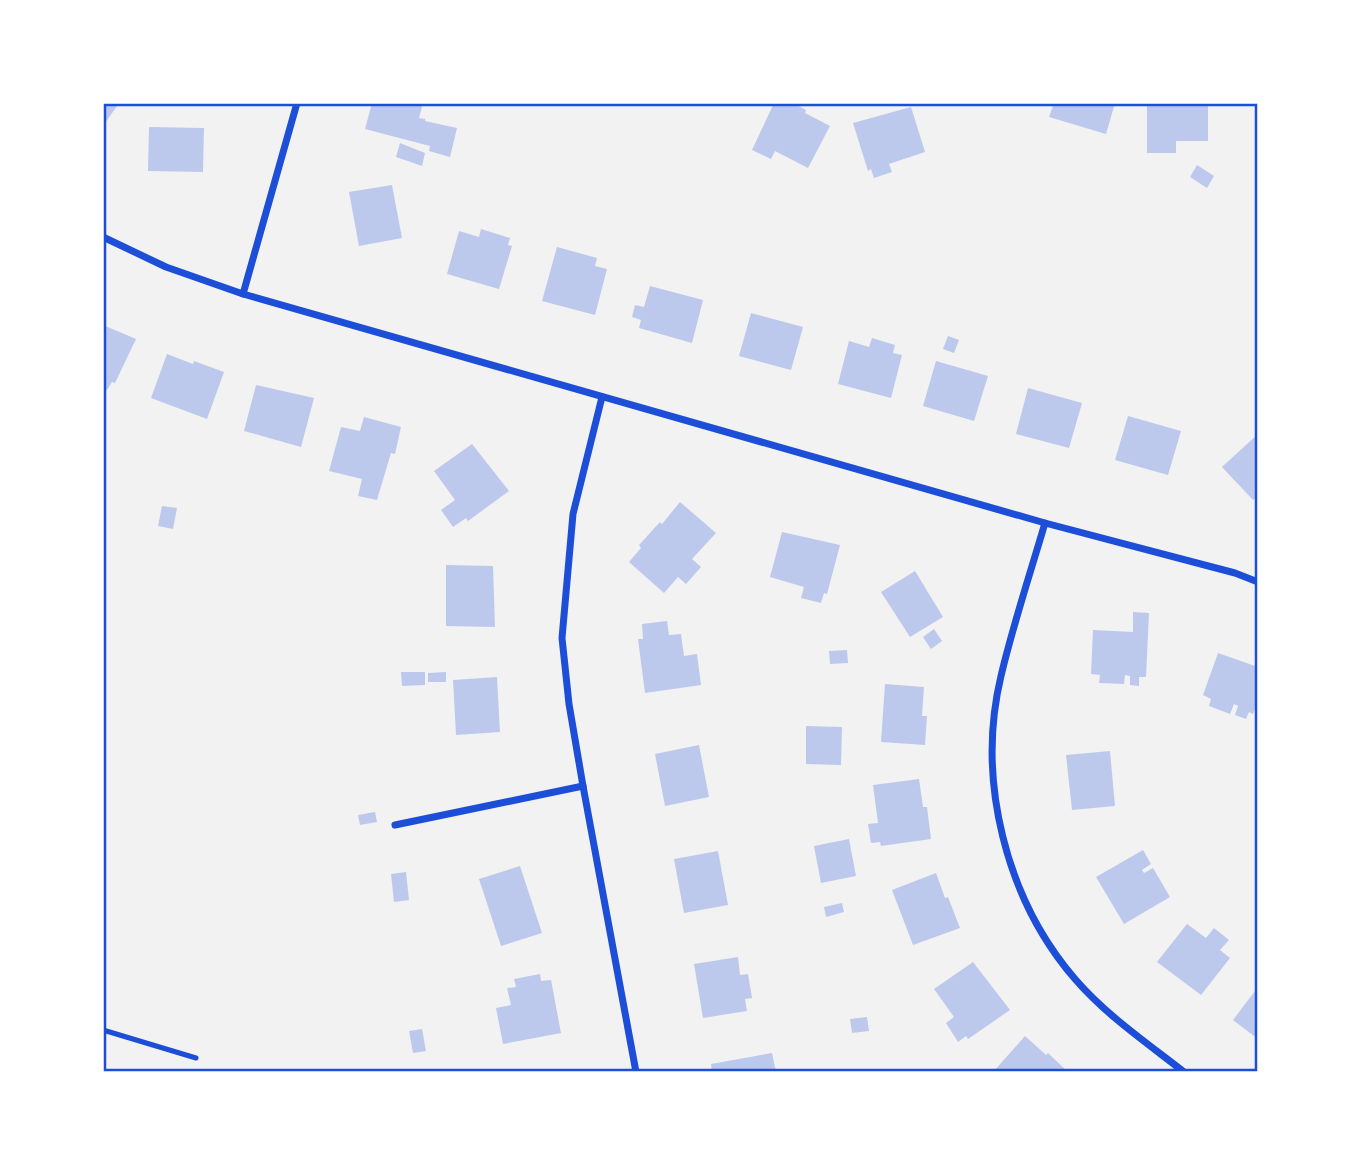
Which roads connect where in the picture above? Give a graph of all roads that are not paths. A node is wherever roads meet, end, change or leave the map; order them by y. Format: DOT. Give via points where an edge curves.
graph roads {
  1 [pos="297,103"];
  2 [pos="103,237"];
  3 [pos="243,294"];
  4 [pos="602,397"];
  5 [pos="1045,523"];
  6 [pos="1258,582"];
  7 [pos="583,786"];
  8 [pos="395,825"];
  9 [pos="103,1030"];
  10 [pos="196,1058"];
  11 [pos="636,1072"];
  12 [pos="1184,1072"];
  1 -- 3 [label="street"];
  2 -- 3 [label="street" via="166,267"];
  3 -- 4 [label="street"];
  4 -- 5 [label="street"];
  4 -- 7 [label="street" via="573,514 562,638"];
  5 -- 6 [label="street"];
  5 -- 12 [label="street" via="1000,678 993,770 998,818 1013,872 1052,950 1115,1017"];
  7 -- 8 [label="street"];
  7 -- 11 [label="street"];
  9 -- 10 [label="lane"];
}
